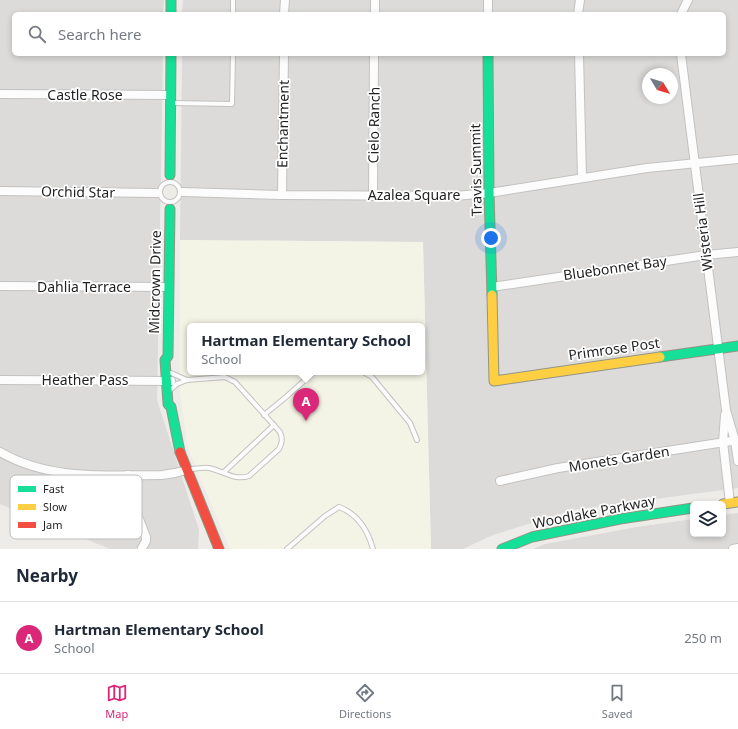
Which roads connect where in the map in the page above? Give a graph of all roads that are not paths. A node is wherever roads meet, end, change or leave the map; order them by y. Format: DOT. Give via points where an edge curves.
graph roads {
  1 [pos="171,0"];
  2 [pos="233,0"];
  3 [pos="284,0"];
  4 [pos="375,0"];
  5 [pos="488,0"];
  6 [pos="580,0"];
  7 [pos="688,0"];
  8 [pos="171,12"];
  9 [pos="233,12"];
  10 [pos="284,12"];
  11 [pos="375,12"];
  12 [pos="488,12"];
  13 [pos="578,12"];
  14 [pos="682,12"];
  15 [pos="171,56"];
  16 [pos="233,56"];
  17 [pos="284,56"];
  18 [pos="374,56"];
  19 [pos="488,56"];
  20 [pos="579,56"];
  21 [pos="681,56"];
  22 [pos="0,94"];
  23 [pos="171,99"];
  24 [pos="738,159"];
  25 [pos="695,163"];
  26 [pos="582,178"];
  27 [pos="170,180"];
  28 [pos="0,191"];
  29 [pos="180,192"];
  30 [pos="159,193"];
  31 [pos="489,193"];
  32 [pos="282,195"];
  33 [pos="373,196"];
  34 [pos="170,204"];
  35 [pos="738,252"];
  36 [pos="706,255"];
  37 [pos="0,286"];
  38 [pos="169,287"];
  39 [pos="492,287"];
  40 [pos="738,346"];
  41 [pos="718,348"];
  42 [pos="311,375"];
  43 [pos="368,375"];
  44 [pos="0,380"];
  45 [pos="187,380"];
  46 [pos="494,381"];
  47 [pos="169,383"];
  48 [pos="726,410"];
  49 [pos="264,414"];
  50 [pos="274,425"];
  51 [pos="418,440"];
  52 [pos="737,440"];
  53 [pos="723,442"];
  54 [pos="0,452"];
  55 [pos="738,461"];
  56 [pos="186,470"];
  57 [pos="224,472"];
  58 [pos="128,475"];
  59 [pos="500,481"];
  60 [pos="730,503"];
  61 [pos="690,508"];
  62 [pos="142,527"];
  63 [pos="142,548"];
  64 [pos="738,548"];
  65 [pos="219,549"];
  66 [pos="287,549"];
  67 [pos="372,549"];
  68 [pos="502,549"];
  69 [pos="732,549"];
  1 -- 8 [label="street"];
  2 -- 9 [label="lane"];
  3 -- 10 [label="street"];
  4 -- 11 [label="street"];
  5 -- 12 [label="street"];
  6 -- 13 [label="street"];
  7 -- 14 [label="street"];
  15 -- 23 [label="street"];
  16 -- 23 [label="lane" via="232,104"];
  17 -- 32 [label="street, Enchantment"];
  18 -- 33 [label="street, Cielo Ranch"];
  19 -- 31 [label="street, Travis Summit"];
  20 -- 26 [label="street"];
  21 -- 25 [label="street, Wisteria Hill"];
  22 -- 23 [label="street, Castle Rose"];
  23 -- 27 [label="street"];
  24 -- 25 [label="street, Azalea Square"];
  25 -- 26 [label="street, Azalea Square"];
  25 -- 36 [label="street, Wisteria Hill"];
  26 -- 31 [label="street, Azalea Square"];
  27 -- 29 [label="lane"];
  27 -- 30 [label="lane"];
  28 -- 30 [label="street, Orchid Star"];
  29 -- 32 [label="street, Azalea Square"];
  29 -- 34 [label="lane"];
  30 -- 34 [label="lane"];
  31 -- 33 [label="street, Azalea Square" via="455,196"];
  31 -- 39 [label="street, Travis Summit"];
  32 -- 33 [label="street, Azalea Square"];
  34 -- 38 [label="street, Midcrown Drive"];
  35 -- 36 [label="street, Bluebonnet Bay"];
  36 -- 39 [label="street, Bluebonnet Bay"];
  36 -- 41 [label="street, Wisteria Hill"];
  37 -- 38 [label="street, Dahlia Terrace"];
  38 -- 47 [label="street, Midcrown Drive" via="168,356 165,360"];
  39 -- 46 [label="street, Travis Summit"];
  40 -- 41 [label="street, Primrose Post"];
  41 -- 46 [label="street, Primrose Post"];
  41 -- 48 [label="street, Wisteria Hill"];
  42 -- 49 [label="lane"];
  43 -- 51 [label="lane" via="410,423"];
  44 -- 47 [label="street, Heather Pass"];
  45 -- 47 [label="lane"];
  45 -- 47 [label="lane"];
  45 -- 49 [label="lane" via="225,377 235,382"];
  47 -- 56 [label="street, Midcrown Drive" via="168,404 171,406 179,450"];
  48 -- 52 [label="street, Wisteria Hill"];
  48 -- 53 [label="street, Wisteria Hill"];
  49 -- 50 [label="lane"];
  50 -- 57 [label="lane"];
  50 -- 57 [label="lane" via="283,438 279,449 248,476 238,479"];
  52 -- 53 [label="street, Monets Garden"];
  52 -- 55 [label="street, Wisteria Hill"];
  53 -- 59 [label="street, Monets Garden" via="558,468"];
  53 -- 60 [label="street, Wisteria Hill"];
  54 -- 58 [label="street" via="20,462 52,472"];
  56 -- 57 [label="lane" via="207,468"];
  56 -- 58 [label="street" via="174,474"];
  56 -- 65 [label="street, Midcrown Drive"];
  61 -- 68 [label="street, Woodlake Parkway" via="620,519 532,537"];
  62 -- 63 [label="street" via="146,537"];
  64 -- 69 [label="street"];
  66 -- 67 [label="lane" via="339,507 355,516 370,538"];
}
